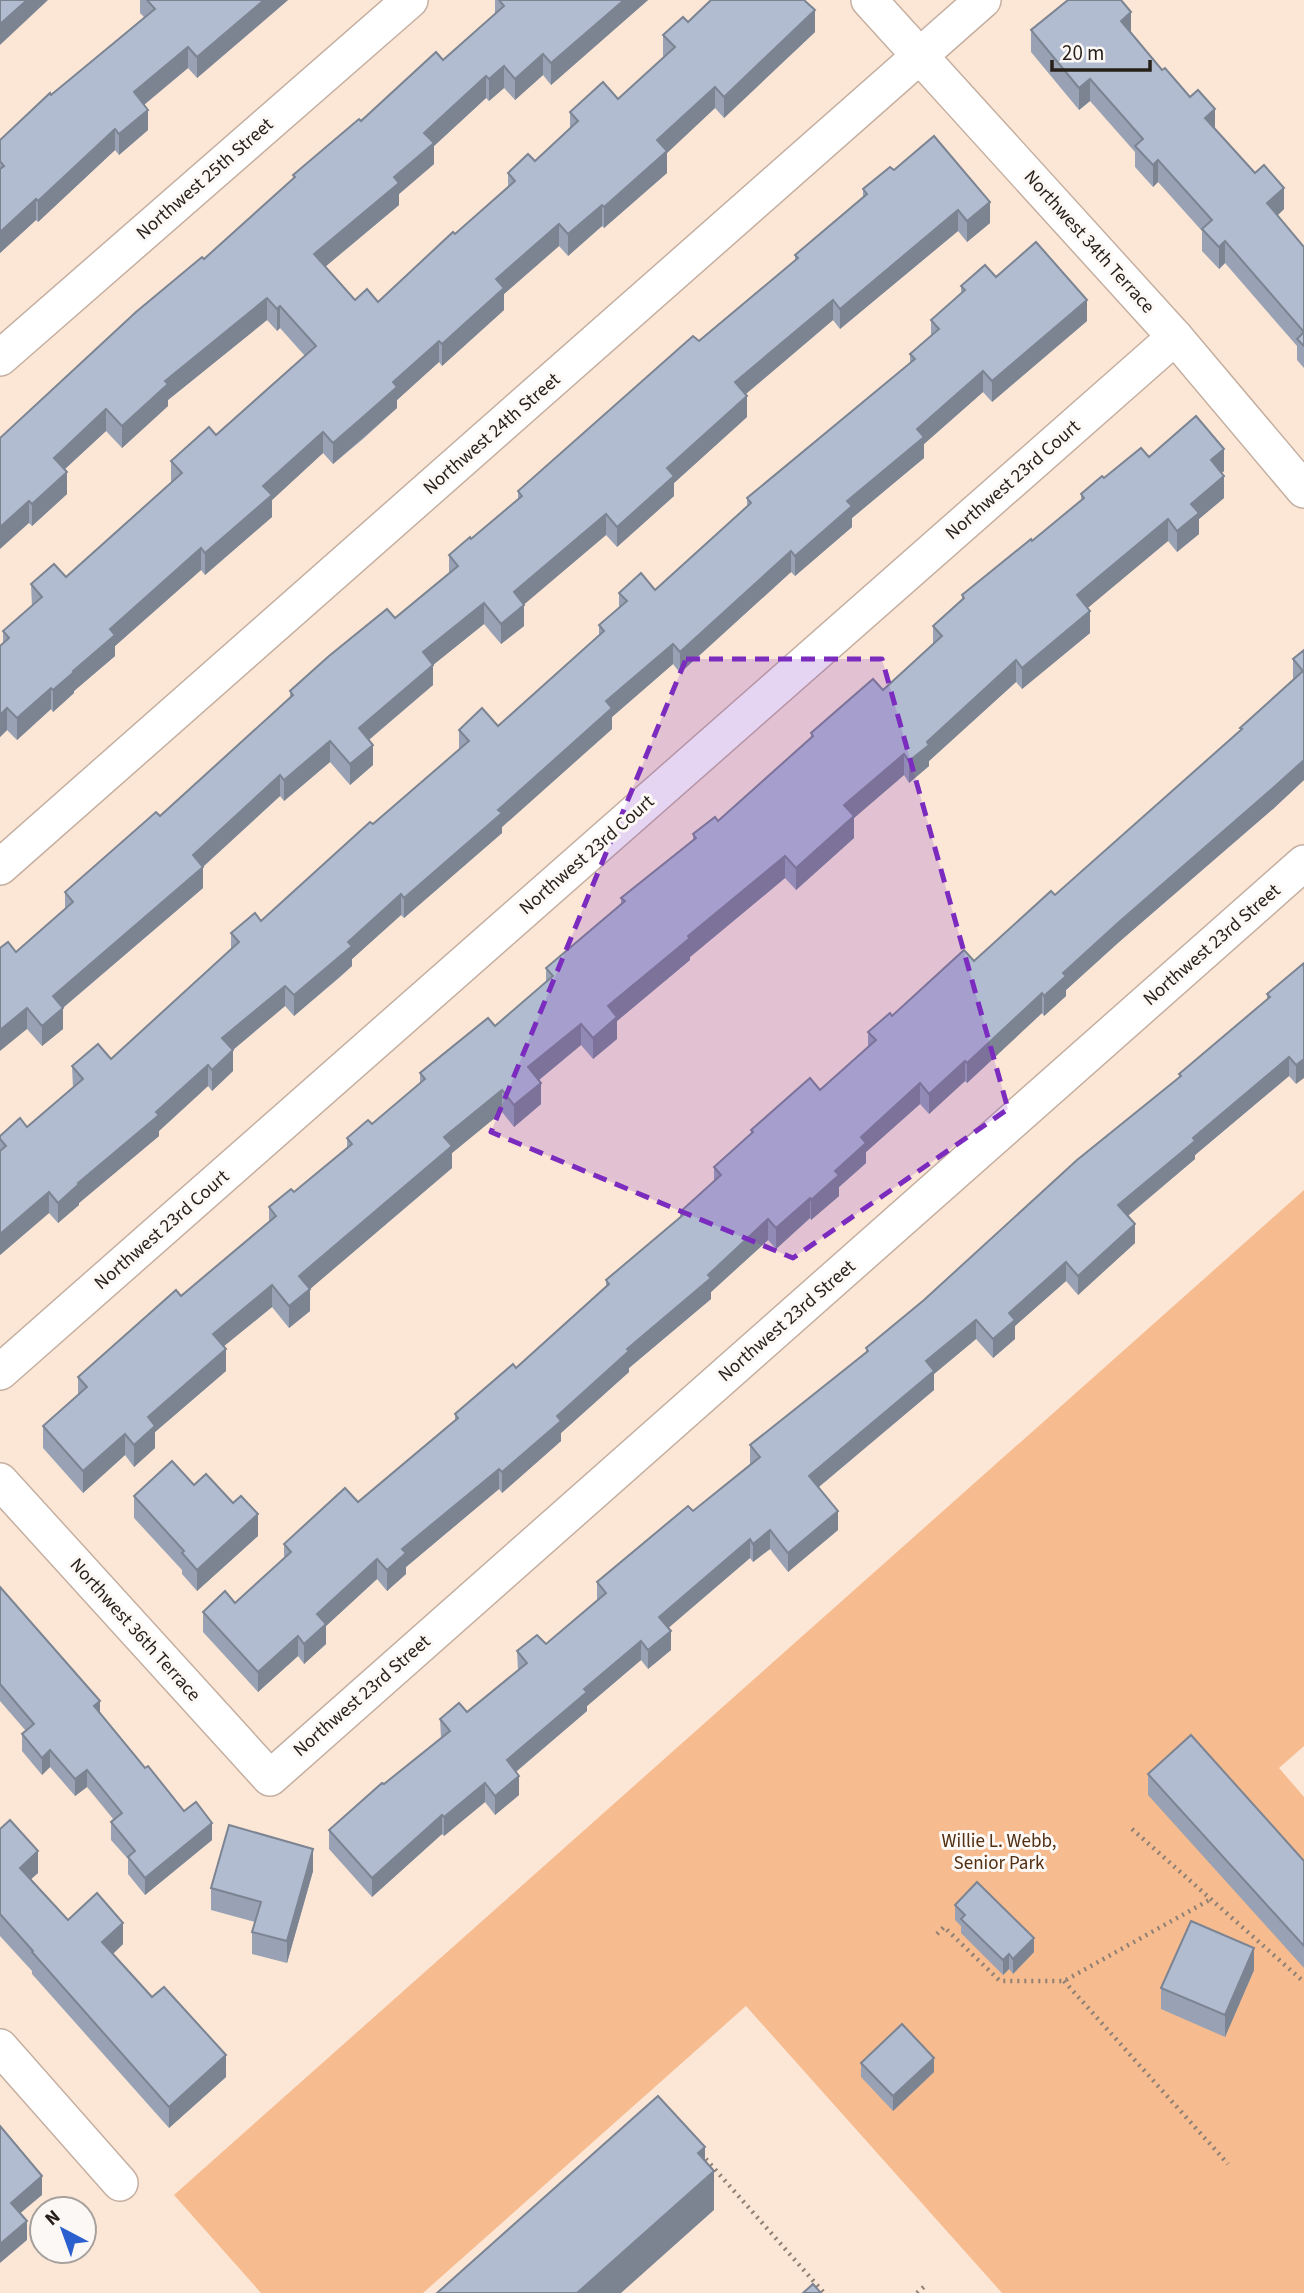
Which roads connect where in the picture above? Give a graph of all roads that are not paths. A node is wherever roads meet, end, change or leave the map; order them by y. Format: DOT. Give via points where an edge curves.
graph roads {
  1 [pos="410,0"];
  2 [pos="869,0"];
  3 [pos="983,0"];
  4 [pos="920,56"];
  5 [pos="1175,337"];
  6 [pos="0,358"];
  7 [pos="1304,489"];
  8 [pos="1304,863"];
  9 [pos="0,867"];
  10 [pos="0,1373"];
  11 [pos="0,1481"];
  12 [pos="270,1778"];
  13 [pos="0,2047"];
  14 [pos="120,2183"];
  1 -- 6 [label="street, Northwest 25th Street"];
  2 -- 4 [label="street, Northwest 34th Terrace"];
  3 -- 4 [label="street, Northwest 24th Street"];
  4 -- 5 [label="street, Northwest 34th Terrace"];
  4 -- 9 [label="street, Northwest 24th Street"];
  5 -- 7 [label="street, Northwest 34th Terrace"];
  5 -- 10 [label="street, Northwest 23rd Court"];
  8 -- 12 [label="street, Northwest 23rd Street"];
  11 -- 12 [label="street, Northwest 36th Terrace"];
  13 -- 14 [label="street"];
}
